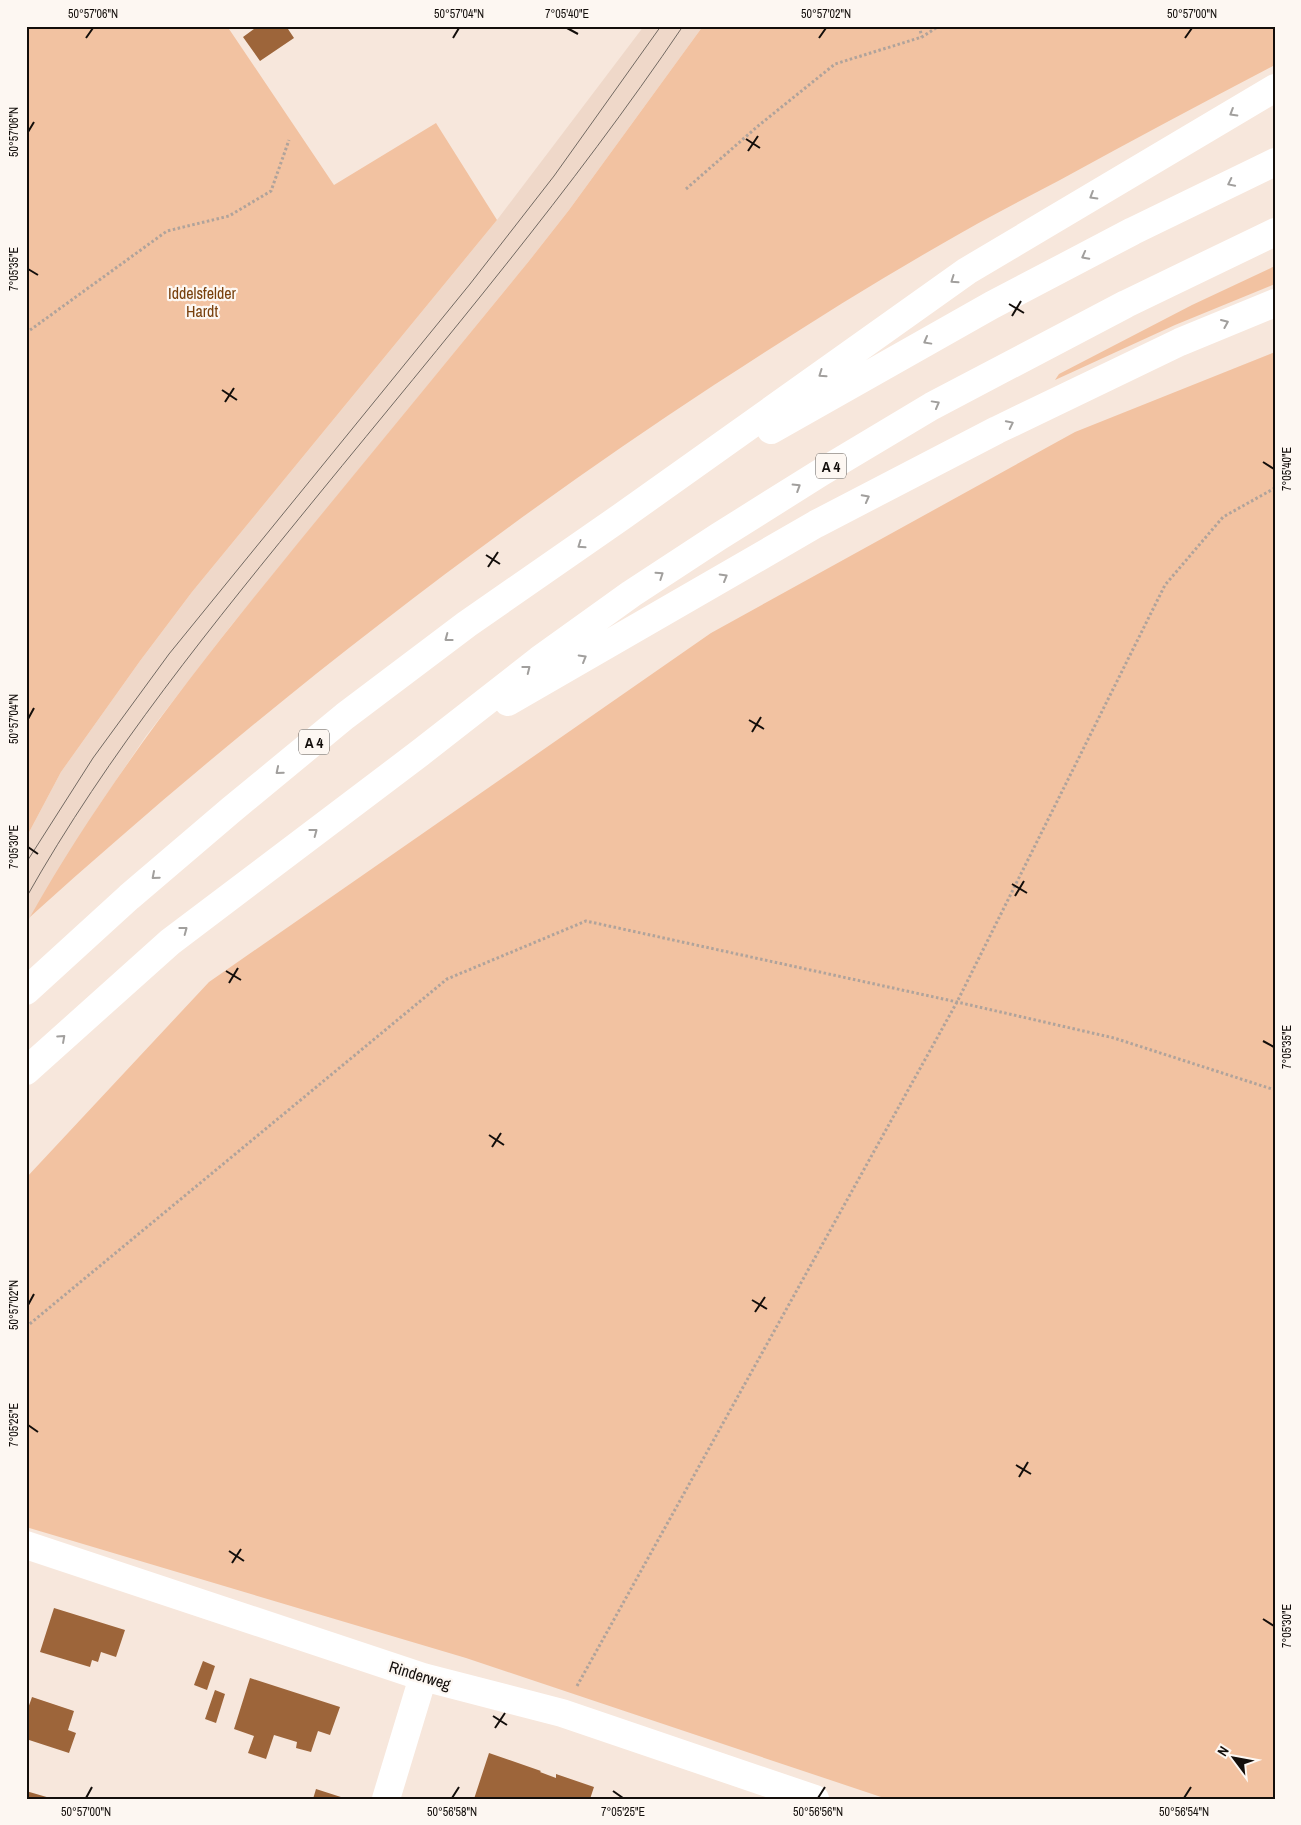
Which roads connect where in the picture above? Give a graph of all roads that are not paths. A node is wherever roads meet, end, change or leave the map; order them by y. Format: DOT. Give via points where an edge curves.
graph roads {
  1 [pos="1275,88"];
  2 [pos="1275,162"];
  3 [pos="1275,232"];
  4 [pos="1275,303"];
  5 [pos="621,517"];
  6 [pos="420,752"];
  7 [pos="26,991"];
  8 [pos="26,1071"];
  9 [pos="27,1550"];
  10 [pos="423,1677"];
  11 [pos="386,1799"];
  12 [pos="815,1799"];
  1 -- 5 [label="main road, one-way" via="967,271"];
  2 -- 5 [label="main road, A 4, one-way" via="992,305"];
  6 -- 3 [label="main road, A 4, one-way" via="631,594 820,473 932,406 1126,304"];
  6 -- 4 [label="main road, one-way" via="816,524 1006,426 1180,342"];
  5 -- 7 [label="main road, A 4, one-way" via="467,624 345,716 130,897"];
  8 -- 6 [label="main road, A 4, one-way" via="170,942"];
  9 -- 10 [label="main road, Rinderweg"];
  10 -- 11 [label="main road"];
  10 -- 12 [label="main road, Rinderweg" via="562,1712"];
}
